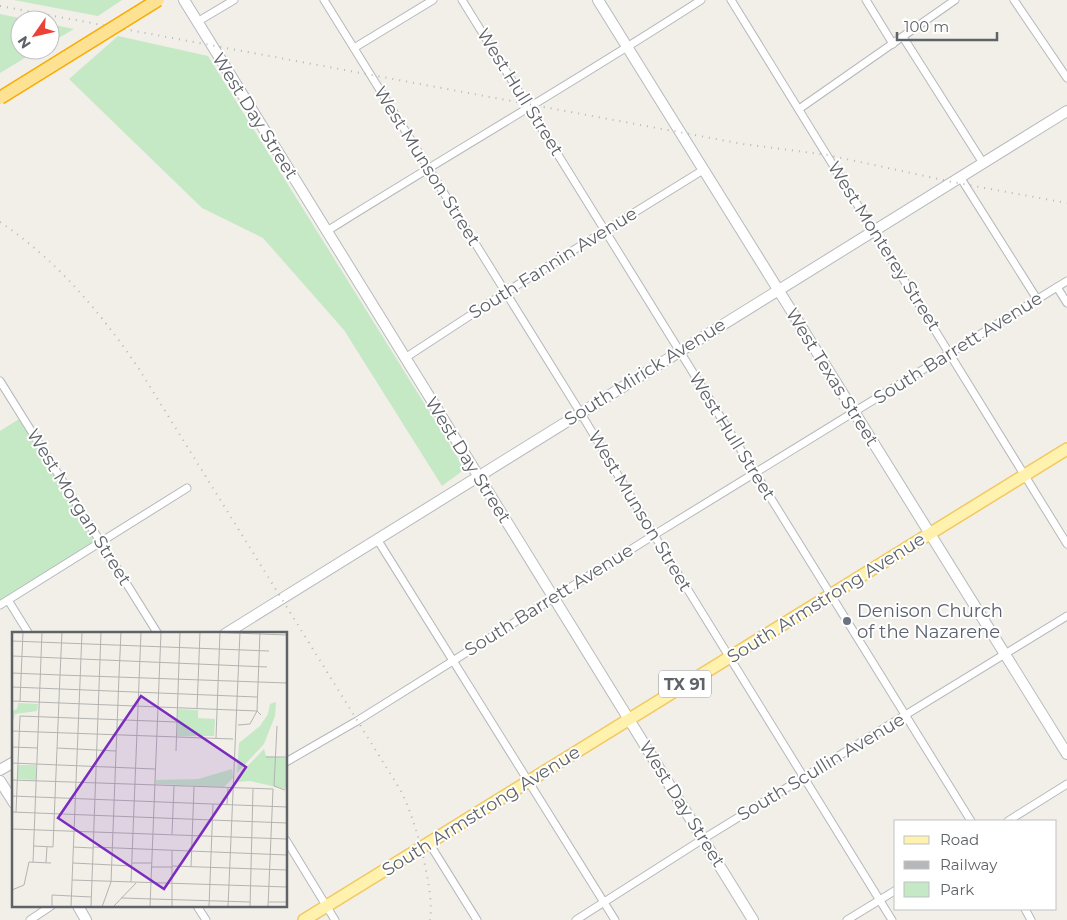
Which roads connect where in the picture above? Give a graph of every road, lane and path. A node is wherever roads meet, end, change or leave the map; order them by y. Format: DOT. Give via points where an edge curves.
graph roads {
  1 [pos="158,0"];
  2 [pos="184,0"];
  3 [pos="234,0"];
  4 [pos="324,0"];
  5 [pos="433,0"];
  6 [pos="462,0"];
  7 [pos="598,0"];
  8 [pos="701,0"];
  9 [pos="731,0"];
  10 [pos="866,0"];
  11 [pos="955,0"];
  12 [pos="1014,0"];
  13 [pos="198,22"];
  14 [pos="903,37"];
  15 [pos="893,44"];
  16 [pos="628,47"];
  17 [pos="354,48"];
  18 [pos="1067,78"];
  19 [pos="0,98"];
  20 [pos="530,107"];
  21 [pos="799,109"];
  22 [pos="1067,111"];
  23 [pos="983,163"];
  24 [pos="428,168"];
  25 [pos="703,170"];
  26 [pos="960,177"];
  27 [pos="872,230"];
  28 [pos="327,231"];
  29 [pos="605,231"];
  30 [pos="1067,280"];
  31 [pos="1057,287"];
  32 [pos="778,291"];
  33 [pos="506,292"];
  34 [pos="1037,298"];
  35 [pos="1067,303"];
  36 [pos="679,351"];
  37 [pos="950,353"];
  38 [pos="405,358"];
  39 [pos="0,381"];
  40 [pos="580,412"];
  41 [pos="854,412"];
  42 [pos="1067,448"];
  43 [pos="756,472"];
  44 [pos="1025,475"];
  45 [pos="478,476"];
  46 [pos="186,488"];
  47 [pos="930,534"];
  48 [pos="654,535"];
  49 [pos="377,539"];
  50 [pos="100,542"];
  51 [pos="1067,544"];
  52 [pos="831,595"];
  53 [pos="554,598"];
  54 [pos="8,600"];
  55 [pos="0,605"];
  56 [pos="1067,616"];
  57 [pos="28,632"];
  58 [pos="157,632"];
  59 [pos="227,632"];
  60 [pos="1005,655"];
  61 [pos="730,657"];
  62 [pos="453,660"];
  63 [pos="906,716"];
  64 [pos="629,719"];
  65 [pos="1067,754"];
  66 [pos="288,761"];
  67 [pos="12,763"];
  68 [pos="0,770"];
  69 [pos="805,778"];
  70 [pos="0,780"];
  71 [pos="529,782"];
  72 [pos="1067,784"];
  73 [pos="12,800"];
  74 [pos="970,820"];
  75 [pos="1010,820"];
  76 [pos="703,839"];
  77 [pos="288,843"];
  78 [pos="429,843"];
  79 [pos="894,891"];
  80 [pos="880,900"];
  81 [pos="604,902"];
  82 [pos="326,906"];
  83 [pos="49,908"];
  84 [pos="79,908"];
  85 [pos="198,908"];
  86 [pos="30,920"];
  87 [pos="86,920"];
  88 [pos="206,920"];
  89 [pos="304,920"];
  90 [pos="335,920"];
  91 [pos="477,920"];
  92 [pos="576,920"];
  93 [pos="615,920"];
  94 [pos="753,920"];
  95 [pos="847,920"];
  96 [pos="892,920"];
  1 -- 19 [label="highway, bridge"];
  2 -- 13 [label="street, West Day Street"];
  3 -- 13 [label="street"];
  4 -- 17 [label="street, West Munson Street"];
  5 -- 17 [label="street"];
  6 -- 20 [label="street, West Hull Street"];
  7 -- 16 [label="street, West Texas Street"];
  8 -- 16 [label="street"];
  9 -- 21 [label="street, West Monterey Street"];
  10 -- 15 [label="street"];
  11 -- 14 [label="street"];
  12 -- 18 [label="street"];
  13 -- 28 [label="street, West Day Street"];
  14 -- 15 [label="street"];
  14 -- 23 [label="street"];
  15 -- 21 [label="street"];
  16 -- 20 [label="street"];
  16 -- 25 [label="street, West Texas Street"];
  17 -- 24 [label="street, West Munson Street"];
  20 -- 24 [label="street"];
  20 -- 29 [label="street, West Hull Street"];
  21 -- 27 [label="street, West Monterey Street"];
  22 -- 23 [label="street, South Mirick Avenue"];
  23 -- 26 [label="street, South Mirick Avenue"];
  24 -- 28 [label="street"];
  24 -- 33 [label="street, West Munson Street"];
  25 -- 29 [label="street, South Fannin Avenue"];
  25 -- 32 [label="street, West Texas Street"];
  26 -- 27 [label="street, South Mirick Avenue"];
  26 -- 34 [label="street"];
  27 -- 32 [label="street, South Mirick Avenue"];
  27 -- 37 [label="street, West Monterey Street"];
  28 -- 38 [label="street, West Day Street"];
  29 -- 33 [label="street, South Fannin Avenue"];
  29 -- 36 [label="street, West Hull Street"];
  30 -- 31 [label="street, South Barrett Avenue"];
  31 -- 34 [label="street, South Barrett Avenue"];
  31 -- 35 [label="street"];
  32 -- 36 [label="street, South Mirick Avenue"];
  32 -- 41 [label="street, West Texas Street"];
  33 -- 38 [label="street, South Fannin Avenue"];
  33 -- 40 [label="street, West Munson Street"];
  34 -- 37 [label="street, South Barrett Avenue"];
  36 -- 40 [label="street, South Mirick Avenue"];
  36 -- 43 [label="street, West Hull Street"];
  37 -- 41 [label="street, South Barrett Avenue"];
  37 -- 44 [label="street, West Monterey Street"];
  38 -- 45 [label="street, West Day Street"];
  39 -- 50 [label="street, West Morgan Street"];
  40 -- 45 [label="street, South Mirick Avenue"];
  40 -- 48 [label="street, West Munson Street"];
  41 -- 43 [label="street, South Barrett Avenue"];
  41 -- 47 [label="street, West Texas Street"];
  42 -- 44 [label="main road, South Armstrong Avenue / TX 91"];
  43 -- 48 [label="street, South Barrett Avenue"];
  43 -- 52 [label="street, West Hull Street"];
  44 -- 47 [label="main road, South Armstrong Avenue / TX 91"];
  44 -- 51 [label="street, West Monterey Street"];
  45 -- 49 [label="street, South Mirick Avenue"];
  45 -- 53 [label="street, West Day Street"];
  46 -- 50 [label="street"];
  47 -- 52 [label="main road, South Armstrong Avenue / TX 91"];
  47 -- 60 [label="street, West Texas Street"];
  48 -- 53 [label="street, South Barrett Avenue"];
  48 -- 61 [label="street, West Munson Street"];
  49 -- 59 [label="street, South Mirick Avenue"];
  49 -- 62 [label="street"];
  50 -- 54 [label="street"];
  50 -- 58 [label="street, West Morgan Street"];
  52 -- 61 [label="main road, South Armstrong Avenue / TX 91"];
  52 -- 63 [label="street, West Hull Street"];
  53 -- 62 [label="street, South Barrett Avenue"];
  53 -- 64 [label="street, West Day Street"];
  54 -- 55 [label="street"];
  54 -- 57 [label="street"];
  56 -- 60 [label="street, South Scullin Avenue"];
  60 -- 63 [label="street, South Scullin Avenue"];
  60 -- 65 [label="street, West Texas Street"];
  61 -- 64 [label="main road, South Armstrong Avenue / TX 91"];
  61 -- 69 [label="street, West Munson Street"];
  62 -- 66 [label="street, South Barrett Avenue"];
  62 -- 71 [label="street"];
  63 -- 69 [label="street, South Scullin Avenue"];
  63 -- 74 [label="street, West Hull Street"];
  64 -- 71 [label="main road, South Armstrong Avenue / TX 91"];
  64 -- 76 [label="street, West Day Street"];
  67 -- 68 [label="street"];
  69 -- 76 [label="street, South Scullin Avenue"];
  69 -- 80 [label="street, West Munson Street"];
  70 -- 73 [label="street"];
  71 -- 78 [label="main road, South Armstrong Avenue / TX 91"];
  71 -- 81 [label="street"];
  72 -- 75 [label="street"];
  76 -- 81 [label="street, South Scullin Avenue"];
  76 -- 94 [label="street, West Day Street"];
  77 -- 82 [label="street"];
  78 -- 82 [label="main road, South Armstrong Avenue / TX 91"];
  78 -- 91 [label="street"];
  79 -- 80 [label="street"];
  80 -- 95 [label="street"];
  80 -- 96 [label="street, West Munson Street"];
  81 -- 92 [label="street, South Scullin Avenue"];
  81 -- 93 [label="street"];
  82 -- 89 [label="main road, South Armstrong Avenue / TX 91"];
  82 -- 90 [label="street"];
  83 -- 86 [label="street"];
  84 -- 87 [label="street"];
  85 -- 88 [label="street"];
}
